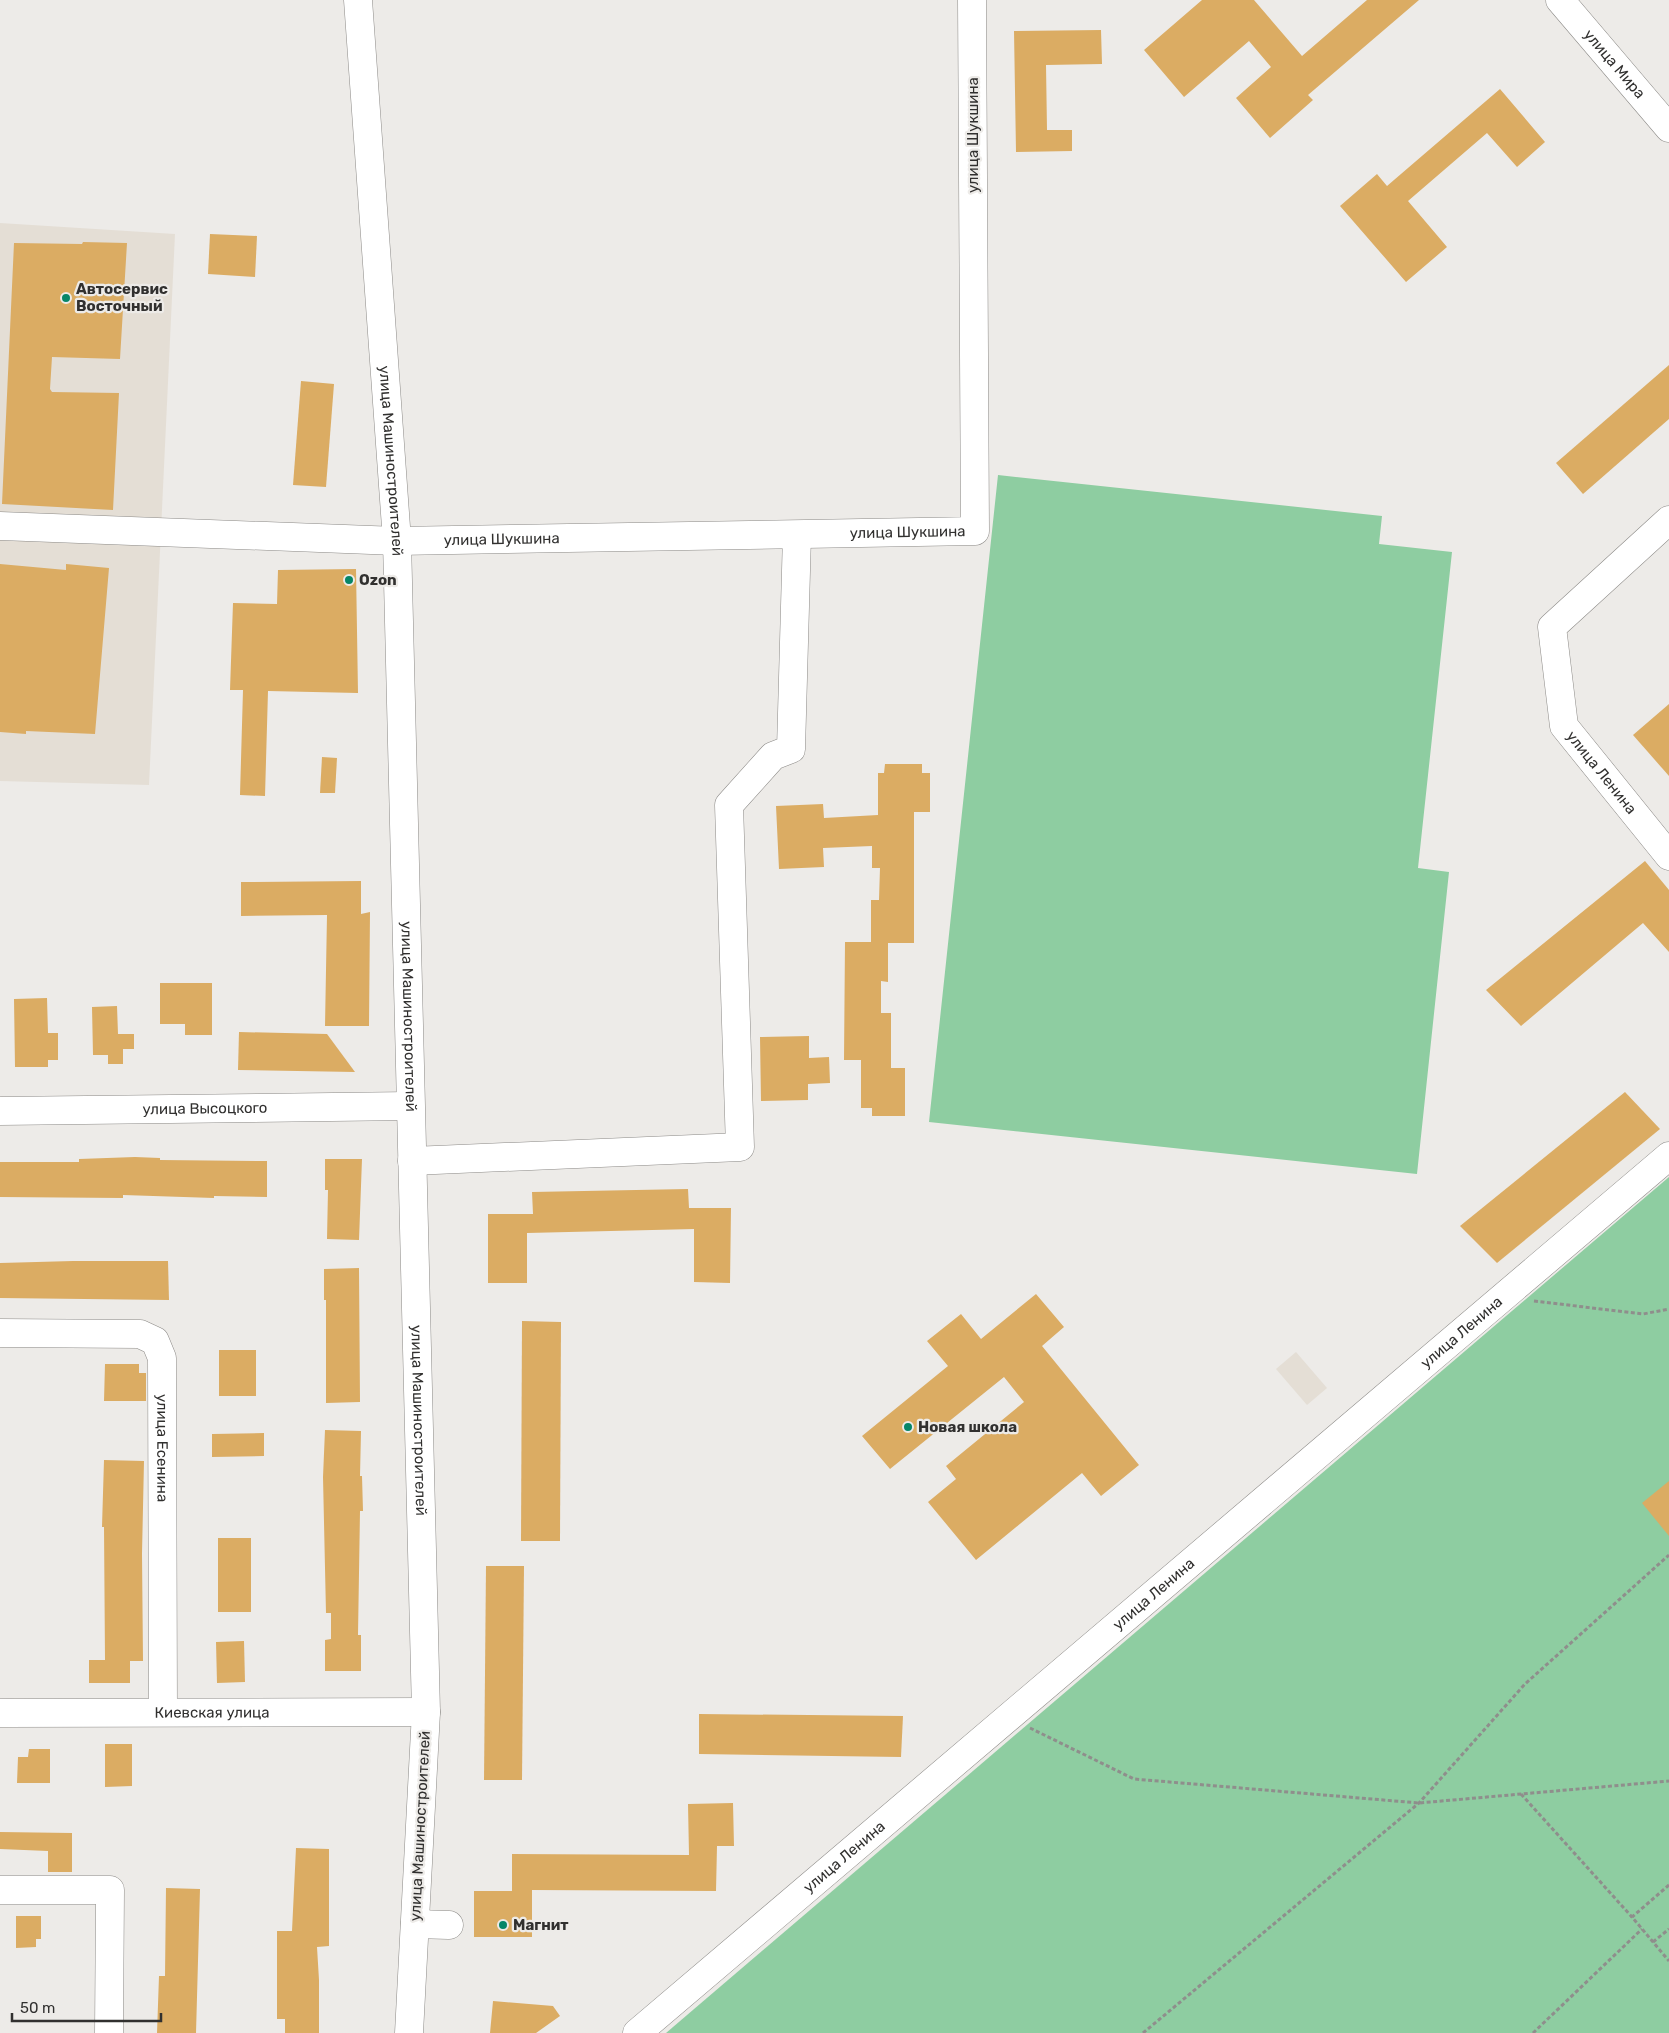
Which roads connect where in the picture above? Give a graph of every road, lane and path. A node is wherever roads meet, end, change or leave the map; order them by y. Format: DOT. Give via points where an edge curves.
graph roads {
  1 [pos="358,0"];
  2 [pos="972,0"];
  3 [pos="1560,0"];
  4 [pos="1669,128"];
  5 [pos="1669,520"];
  6 [pos="0,526"];
  7 [pos="797,535"];
  8 [pos="397,541"];
  9 [pos="1669,856"];
  10 [pos="410,1106"];
  11 [pos="0,1111"];
  12 [pos="1669,1156"];
  13 [pos="412,1160"];
  14 [pos="1526,1300"];
  15 [pos="1669,1309"];
  16 [pos="0,1333"];
  17 [pos="1669,1555"];
  18 [pos="163,1712"];
  19 [pos="426,1712"];
  20 [pos="0,1713"];
  21 [pos="1029,1727"];
  22 [pos="1669,1781"];
  23 [pos="1521,1794"];
  24 [pos="1419,1803"];
  25 [pos="1669,1885"];
  26 [pos="0,1890"];
  27 [pos="1632,1917"];
  28 [pos="415,1924"];
  29 [pos="448,1925"];
  30 [pos="1642,1929"];
  31 [pos="1669,1929"];
  32 [pos="1653,1942"];
  33 [pos="1669,1962"];
  34 [pos="109,2033"];
  35 [pos="409,2033"];
  36 [pos="637,2033"];
  37 [pos="1143,2033"];
  38 [pos="1533,2033"];
  1 -- 8 [label="street, улица Машиностроителей"];
  2 -- 7 [label="street, улица Шукшина" via="975,531"];
  3 -- 4 [label="street, улица Мира"];
  5 -- 9 [label="street, улица Ленина" via="1552,627 1564,726"];
  6 -- 8 [label="street, улица Шукшина"];
  7 -- 8 [label="street, улица Шукшина"];
  7 -- 13 [label="street" via="790,749 774,756 729,805 740,1147"];
  8 -- 10 [label="street, улица Машиностроителей"];
  10 -- 11 [label="street, улица Высоцкого"];
  10 -- 13 [label="street, улица Машиностроителей"];
  12 -- 36 [label="street, улица Ленина"];
  13 -- 19 [label="street, улица Машиностроителей"];
  14 -- 15 [label="path" via="1643,1314"];
  16 -- 18 [label="street, улица Есенина" via="140,1334 155,1341 162,1358"];
  17 -- 24 [label="path" via="1525,1684"];
  18 -- 19 [label="street, Киевская улица"];
  18 -- 20 [label="street, Киевская улица"];
  19 -- 28 [label="street, улица Машиностроителей"];
  21 -- 24 [label="path" via="1134,1779"];
  22 -- 23 [label="path"];
  23 -- 24 [label="path"];
  23 -- 27 [label="path"];
  24 -- 37 [label="path"];
  25 -- 27 [label="path"];
  26 -- 34 [label="street" via="110,1890"];
  27 -- 30 [label="path"];
  28 -- 29 [label="street"];
  28 -- 35 [label="street, улица Машиностроителей"];
  30 -- 32 [label="path"];
  30 -- 38 [label="path"];
  31 -- 32 [label="path"];
  32 -- 33 [label="path"];
}
